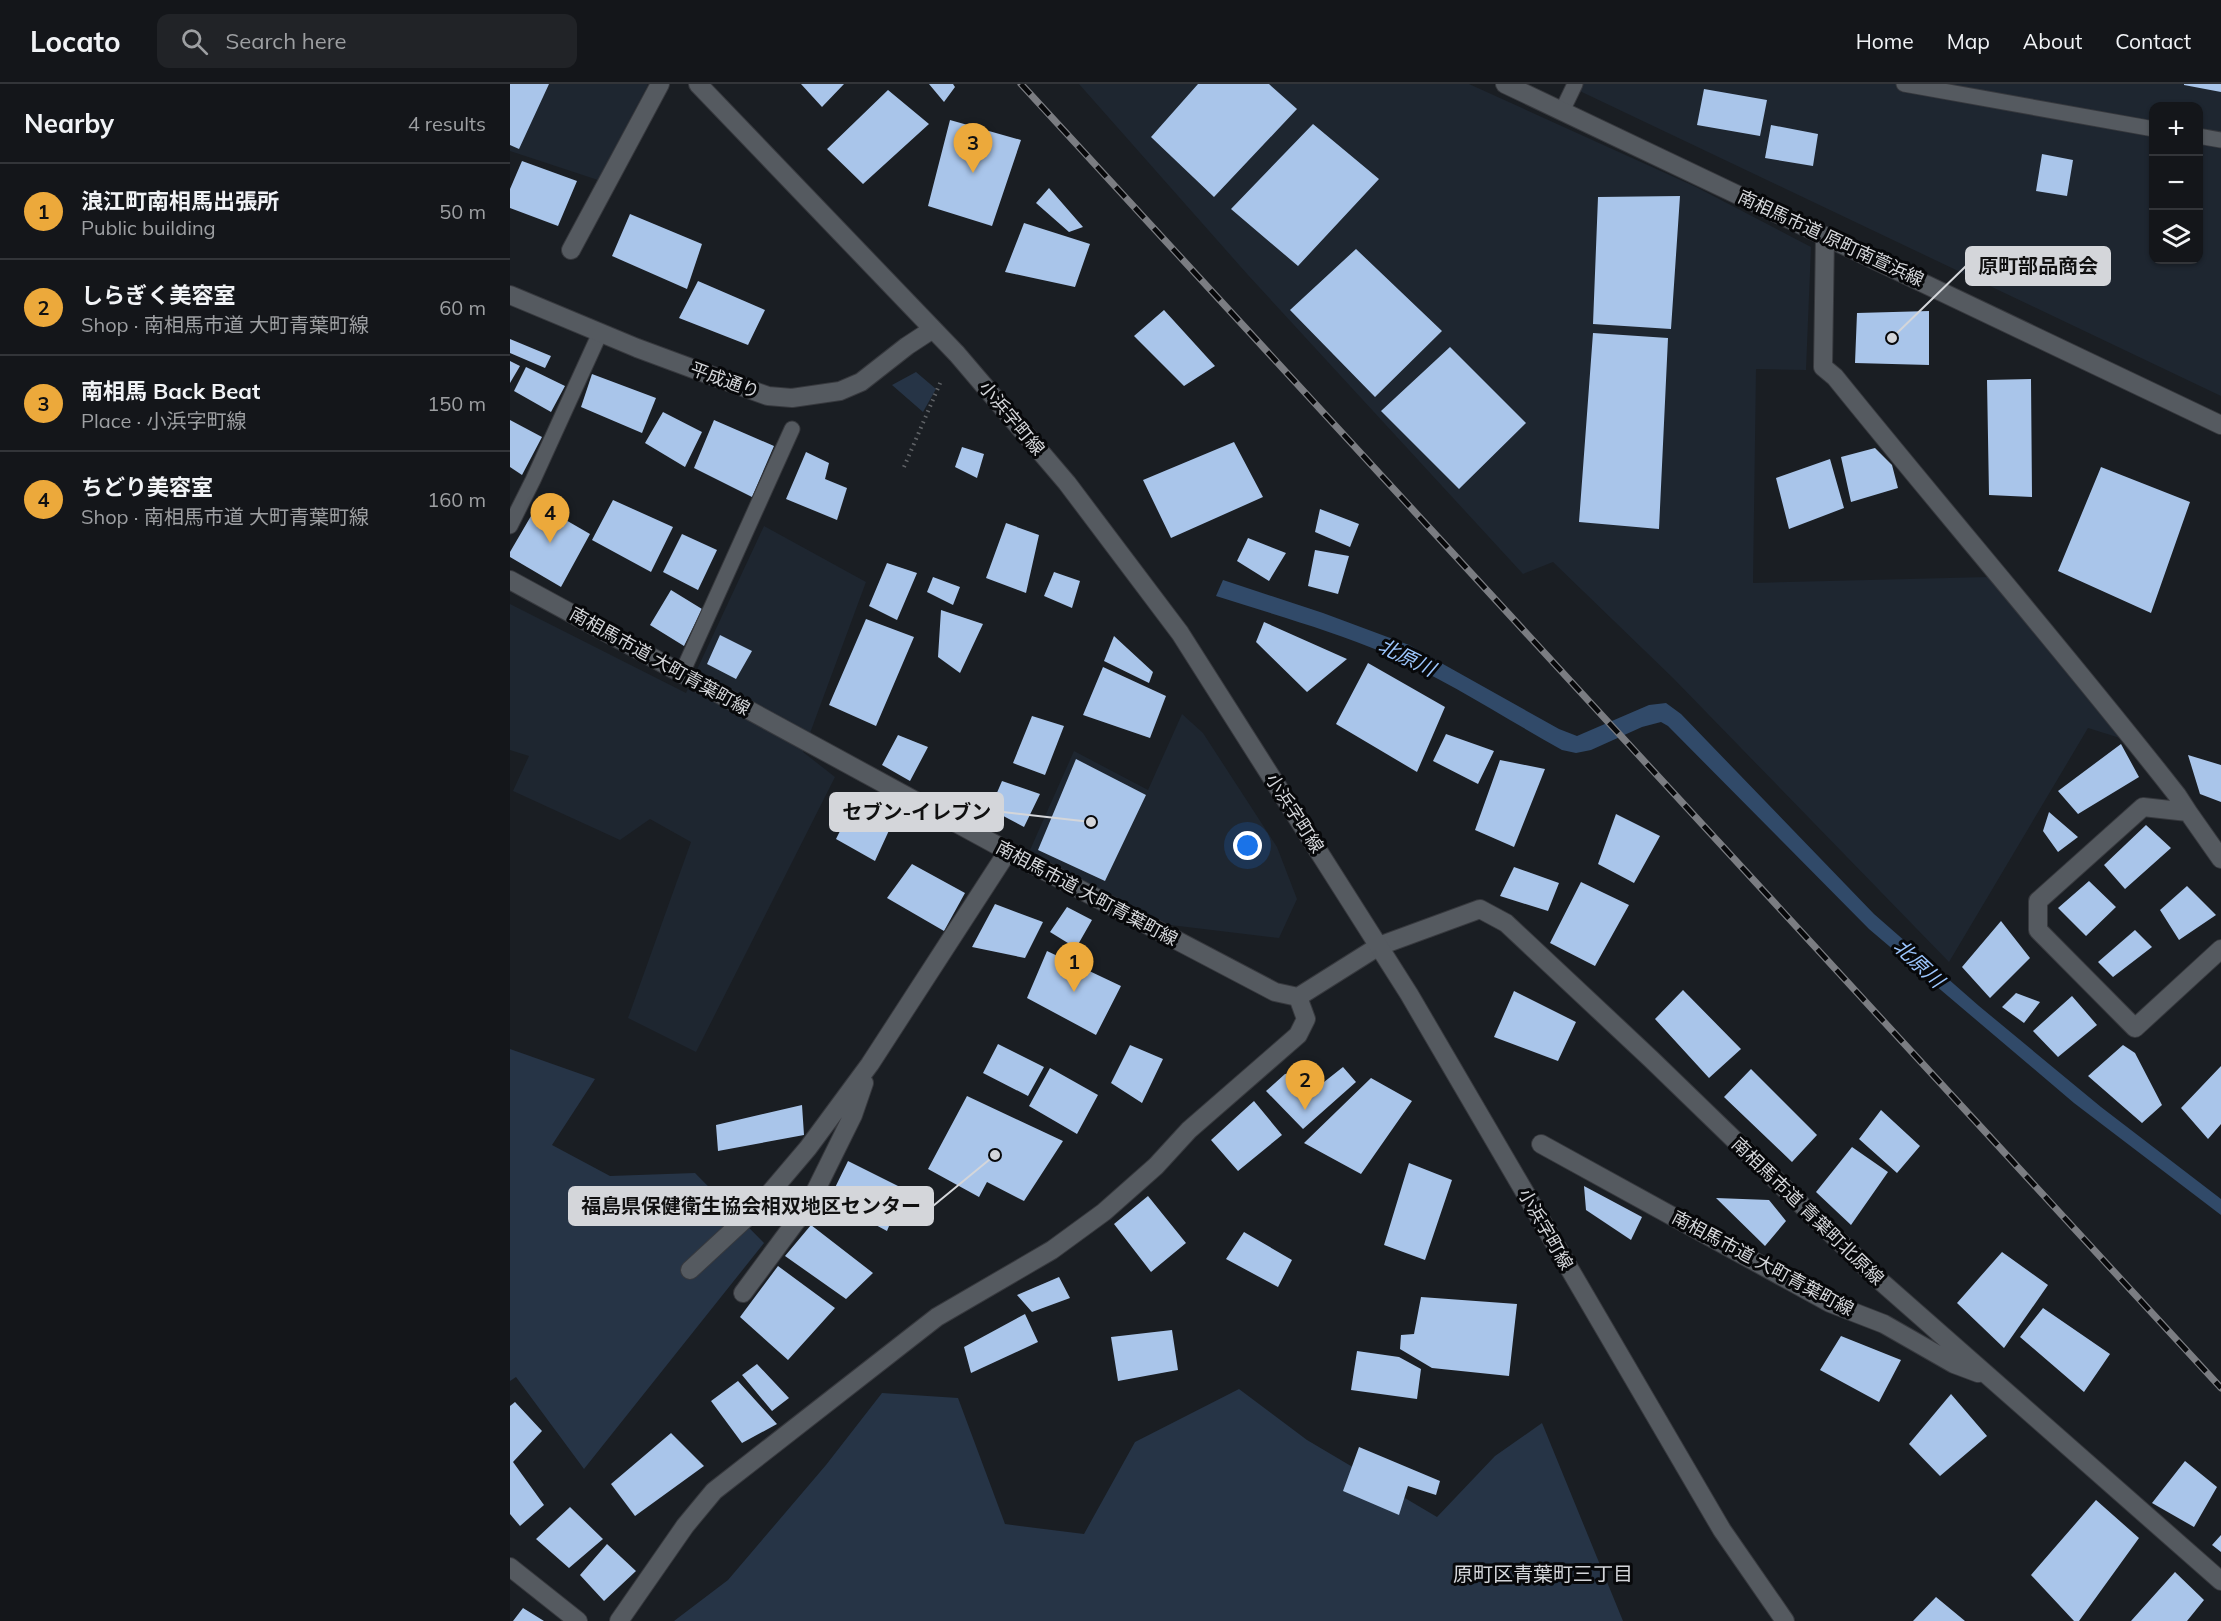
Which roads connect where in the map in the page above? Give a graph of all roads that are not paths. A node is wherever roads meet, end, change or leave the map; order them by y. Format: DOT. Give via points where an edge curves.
graph roads {
  1 [pos="660,84"];
  2 [pos="698,84"];
  3 [pos="1505,84"];
  4 [pos="1575,84"];
  5 [pos="1904,84"];
  6 [pos="1562,111"];
  7 [pos="2149,128"];
  8 [pos="2203,137"];
  9 [pos="2221,140"];
  10 [pos="1826,236"];
  11 [pos="570,250"];
  12 [pos="510,295"];
  13 [pos="933,329"];
  14 [pos="600,333"];
  15 [pos="2221,425"];
  16 [pos="792,429"];
  17 [pos="510,526"];
  18 [pos="510,580"];
  19 [pos="682,673"];
  20 [pos="2188,812"];
  21 [pos="1008,851"];
  22 [pos="2218,852"];
  23 [pos="1379,946"];
  24 [pos="2221,949"];
  25 [pos="1298,997"];
  26 [pos="870,1065"];
  27 [pos="1541,1144"];
  28 [pos="690,1270"];
  29 [pos="743,1293"];
  30 [pos="1988,1377"];
  31 [pos="510,1567"];
  32 [pos="2221,1581"];
  33 [pos="578,1621"];
  34 [pos="619,1621"];
  35 [pos="1785,1621"];
  1 -- 11 [label="street"];
  2 -- 13 [label="street, 小浜字町線"];
  3 -- 6 [label="street, 南相馬市道 原町南萱浜線"];
  4 -- 6 [label="lane"];
  5 -- 7 [label="lane"];
  6 -- 10 [label="street, 南相馬市道 原町南萱浜線"];
  8 -- 9 [label="lane"];
  10 -- 15 [label="street, 南相馬市道 原町南萱浜線"];
  10 -- 20 [label="street" via="1823,368 1835,377 2084,677"];
  12 -- 14 [label="street, 平成通り"];
  13 -- 14 [label="street, 平成通り" via="861,382 840,391 792,398 768,396"];
  13 -- 23 [label="street, 小浜字町線" via="1067,483 1180,633"];
  14 -- 17 [label="lane"];
  16 -- 19 [label="lane"];
  18 -- 19 [label="street, 南相馬市道 大町青葉町線"];
  19 -- 21 [label="street, 南相馬市道 大町青葉町線"];
  20 -- 22 [label="street"];
  20 -- 24 [label="street" via="2143,807 2038,901 2038,930 2135,1028"];
  21 -- 25 [label="street, 南相馬市道 大町青葉町線" via="1275,992"];
  21 -- 26 [label="street"];
  23 -- 25 [label="street"];
  23 -- 30 [label="street, 南相馬市道 青葉町北原線" via="1480,909 1506,923 1877,1278"];
  23 -- 35 [label="street, 小浜字町線" via="1722,1530"];
  25 -- 34 [label="street" via="1306,1019 1298,1035 1189,1130 1104,1212 1052,1250 937,1317 714,1491"];
  26 -- 28 [label="street" via="758,1207"];
  26 -- 29 [label="street" via="853,1115 809,1204"];
  27 -- 30 [label="street, 南相馬市道 大町青葉町線" via="1830,1303 1884,1324 1953,1364"];
  30 -- 32 [label="street, 南相馬市道 青葉町北原線"];
  31 -- 33 [label="street"];
}
